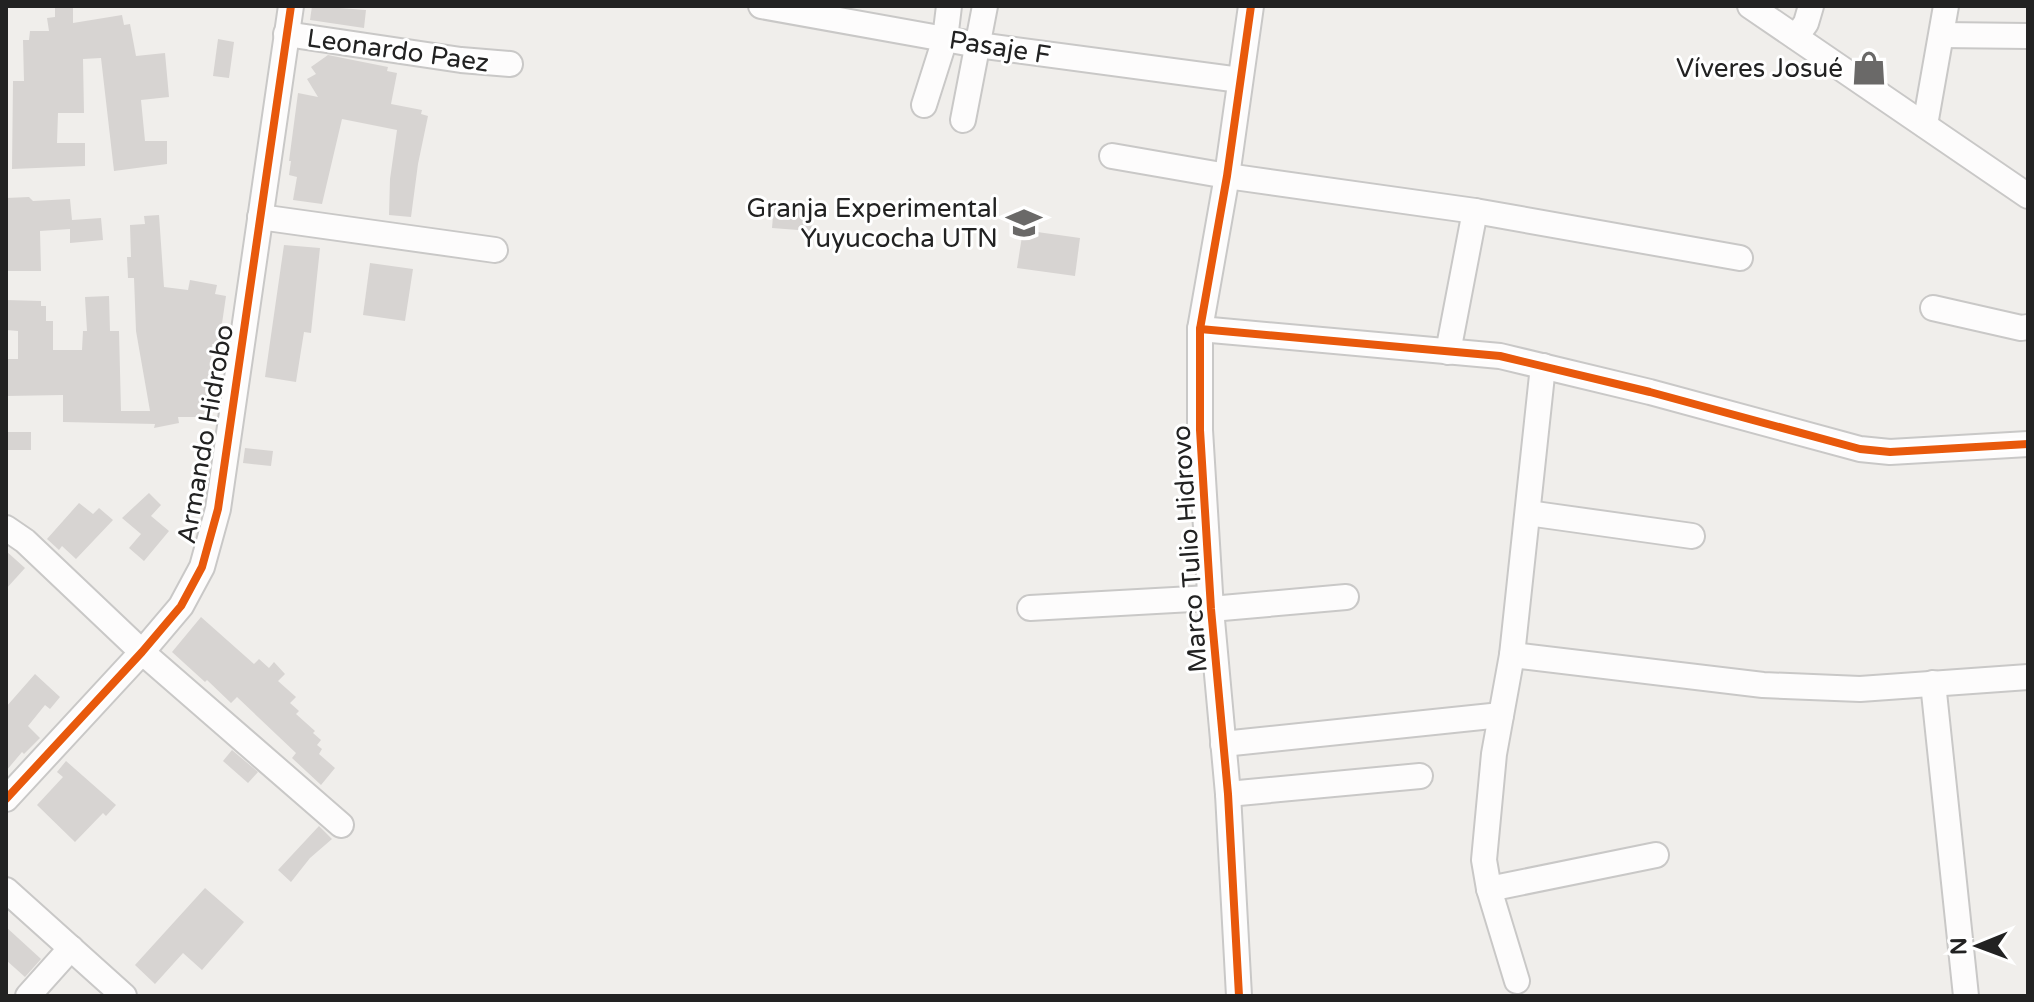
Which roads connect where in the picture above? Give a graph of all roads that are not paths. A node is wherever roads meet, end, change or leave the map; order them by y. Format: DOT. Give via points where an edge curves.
graph roads {
  1 [pos="291,6"];
  2 [pos="761,6"];
  3 [pos="949,6"];
  4 [pos="985,6"];
  5 [pos="1251,6"];
  6 [pos="1750,6"];
  7 [pos="1811,6"];
  8 [pos="1946,6"];
  9 [pos="286,34"];
  10 [pos="1942,35"];
  11 [pos="2028,36"];
  12 [pos="1796,37"];
  13 [pos="945,39"];
  14 [pos="978,45"];
  15 [pos="510,64"];
  16 [pos="1240,80"];
  17 [pos="924,105"];
  18 [pos="963,120"];
  19 [pos="1925,125"];
  20 [pos="1112,156"];
  21 [pos="1227,176"];
  22 [pos="2028,196"];
  23 [pos="1475,211"];
  24 [pos="260,217"];
  25 [pos="495,250"];
  26 [pos="1740,258"];
  27 [pos="1933,308"];
  28 [pos="2028,327"];
  29 [pos="1200,329"];
  30 [pos="1448,352"];
  31 [pos="1543,366"];
  32 [pos="2028,444"];
  33 [pos="1528,513"];
  34 [pos="6,528"];
  35 [pos="1692,536"];
  36 [pos="1346,597"];
  37 [pos="1210,604"];
  38 [pos="1030,608"];
  39 [pos="142,652"];
  40 [pos="1512,655"];
  41 [pos="2028,677"];
  42 [pos="1933,683"];
  43 [pos="1501,715"];
  44 [pos="1223,744"];
  45 [pos="1420,776"];
  46 [pos="1228,794"];
  47 [pos="6,799"];
  48 [pos="341,825"];
  49 [pos="1656,855"];
  50 [pos="1489,889"];
  51 [pos="6,890"];
  52 [pos="71,948"];
  53 [pos="1517,981"];
  54 [pos="28,996"];
  55 [pos="124,996"];
  56 [pos="1239,996"];
  57 [pos="1966,996"];
  1 -- 9 [label="street, Armando Hidrobo"];
  2 -- 13 [label="street, Pasaje F"];
  3 -- 13 [label="street"];
  4 -- 14 [label="street"];
  5 -- 16 [label="street, Marco Tulio Hidrovo"];
  6 -- 12 [label="street"];
  7 -- 12 [label="street"];
  8 -- 10 [label="street"];
  9 -- 15 [label="street, Leonardo Paez"];
  9 -- 24 [label="street, Armando Hidrobo"];
  10 -- 11 [label="street"];
  10 -- 19 [label="street"];
  12 -- 19 [label="street"];
  13 -- 14 [label="street, Pasaje F"];
  13 -- 17 [label="street"];
  14 -- 16 [label="street, Pasaje F"];
  14 -- 18 [label="street"];
  16 -- 21 [label="street, Marco Tulio Hidrovo"];
  19 -- 22 [label="street"];
  20 -- 21 [label="street"];
  21 -- 23 [label="street"];
  21 -- 29 [label="street, Marco Tulio Hidrovo"];
  23 -- 26 [label="street"];
  23 -- 30 [label="street"];
  24 -- 25 [label="street"];
  24 -- 39 [label="street, Armando Hidrobo" via="218,509 202,567 181,606"];
  27 -- 28 [label="street"];
  29 -- 30 [label="street"];
  29 -- 37 [label="street, Marco Tulio Hidrovo"];
  30 -- 31 [label="street"];
  31 -- 32 [label="street" via="1860,449"];
  31 -- 33 [label="street"];
  33 -- 35 [label="street"];
  33 -- 40 [label="street"];
  34 -- 39 [label="street"];
  36 -- 37 [label="street"];
  37 -- 38 [label="street"];
  37 -- 44 [label="street, Marco Tulio Hidrovo"];
  39 -- 47 [label="street, Armando Hidrobo"];
  39 -- 48 [label="street"];
  40 -- 42 [label="street" via="1763,685 1860,689"];
  40 -- 43 [label="street"];
  41 -- 42 [label="street"];
  42 -- 57 [label="street"];
  43 -- 44 [label="street"];
  43 -- 50 [label="street" via="1485,832"];
  44 -- 46 [label="street, Marco Tulio Hidrovo"];
  45 -- 46 [label="street"];
  46 -- 56 [label="street, Marco Tulio Hidrovo"];
  49 -- 50 [label="street"];
  50 -- 53 [label="street"];
  51 -- 52 [label="street"];
  52 -- 54 [label="street"];
  52 -- 55 [label="street"];
}
